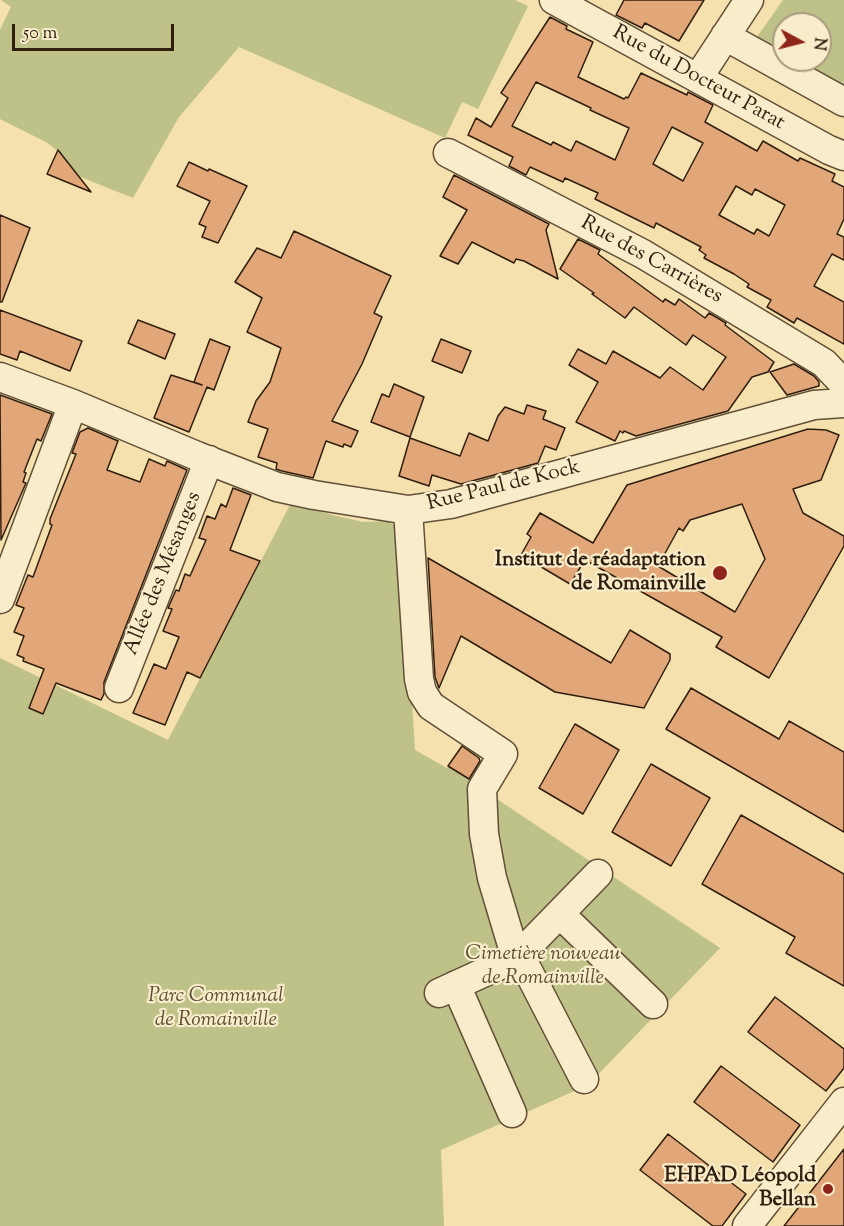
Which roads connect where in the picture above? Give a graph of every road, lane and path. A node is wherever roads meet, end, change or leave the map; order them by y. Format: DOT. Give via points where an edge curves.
graph roads {
  1 [pos="554,0"];
  2 [pos="749,0"];
  3 [pos="725,36"];
  4 [pos="698,78"];
  5 [pos="844,102"];
  6 [pos="448,153"];
  7 [pos="844,156"];
  8 [pos="0,377"];
  9 [pos="844,384"];
  10 [pos="844,403"];
  11 [pos="73,404"];
  12 [pos="209,460"];
  13 [pos="408,510"];
  14 [pos="0,599"];
  15 [pos="119,688"];
  16 [pos="598,874"];
  17 [pos="560,914"];
  18 [pos="518,955"];
  19 [pos="653,1004"];
  20 [pos="584,1079"];
  21 [pos="844,1102"];
  22 [pos="512,1113"];
  23 [pos="747,1226"];
  1 -- 4 [label="street, Rue du Docteur Parat"];
  2 -- 3 [label="street"];
  3 -- 4 [label="street"];
  3 -- 5 [label="street"];
  4 -- 7 [label="street, Rue du Docteur Parat"];
  6 -- 9 [label="street, Rue des Carrières" via="643,254 824,363"];
  8 -- 11 [label="street, Rue Paul de Kock"];
  10 -- 13 [label="street, Rue Paul de Kock" via="814,405 451,504"];
  11 -- 12 [label="street, Rue Paul de Kock"];
  11 -- 14 [label="street"];
  12 -- 13 [label="street, Rue Paul de Kock" via="277,487"];
  12 -- 15 [label="street, Allée des Mésanges"];
  13 -- 18 [label="street" via="422,692 431,706 503,754 482,789 484,834 492,878"];
  16 -- 17 [label="street"];
  17 -- 18 [label="street"];
  17 -- 19 [label="street"];
  18 -- 20 [label="street"];
  18 -- 22 [label="street" via="448,989"];
  21 -- 23 [label="street"];
}
